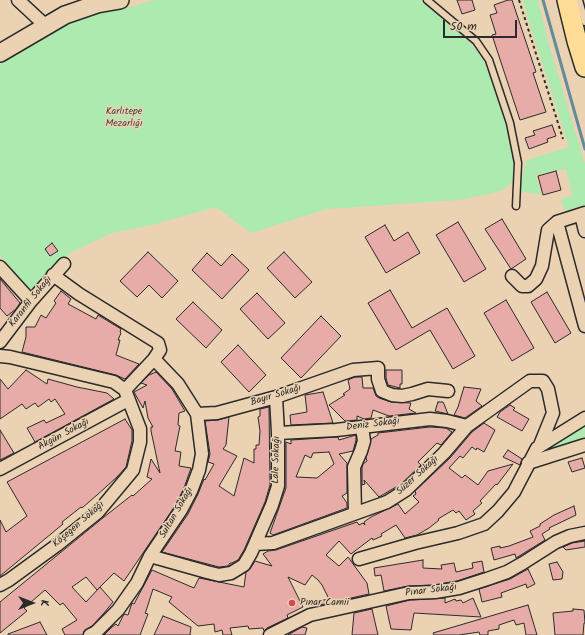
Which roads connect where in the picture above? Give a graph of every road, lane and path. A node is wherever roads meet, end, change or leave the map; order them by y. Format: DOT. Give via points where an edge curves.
graph roads {
  1 [pos="18,0"];
  2 [pos="120,0"];
  3 [pos="428,0"];
  4 [pos="519,0"];
  5 [pos="565,0"];
  6 [pos="579,0"];
  7 [pos="578,22"];
  8 [pos="46,26"];
  9 [pos="0,53"];
  10 [pos="585,67"];
  11 [pos="563,139"];
  12 [pos="516,206"];
  13 [pos="583,214"];
  14 [pos="557,222"];
  15 [pos="585,231"];
  16 [pos="64,264"];
  17 [pos="0,266"];
  18 [pos="53,275"];
  19 [pos="512,276"];
  20 [pos="31,301"];
  21 [pos="585,326"];
  22 [pos="0,342"];
  23 [pos="0,356"];
  24 [pos="154,359"];
  25 [pos="448,391"];
  26 [pos="127,395"];
  27 [pos="276,397"];
  28 [pos="197,414"];
  29 [pos="585,418"];
  30 [pos="467,426"];
  31 [pos="361,427"];
  32 [pos="278,433"];
  33 [pos="540,445"];
  34 [pos="585,445"];
  35 [pos="528,463"];
  36 [pos="0,469"];
  37 [pos="355,513"];
  38 [pos="585,533"];
  39 [pos="255,544"];
  40 [pos="150,556"];
  41 [pos="360,559"];
  42 [pos="0,585"];
  43 [pos="90,635"];
  44 [pos="270,635"];
  1 -- 8 [label="street"];
  2 -- 8 [label="street" via="80,9"];
  3 -- 12 [label="lane" via="476,41 489,60 510,123 518,163"];
  4 -- 11 [label="path"];
  5 -- 7 [label="main road"];
  6 -- 7 [label="lane"];
  7 -- 10 [label="main road"];
  8 -- 9 [label="street"];
  13 -- 14 [label="street"];
  13 -- 15 [label="street"];
  14 -- 19 [label="street" via="548,230 542,266 536,279 528,286 522,286"];
  14 -- 21 [label="street"];
  16 -- 18 [label="street, Karanfil Sokağı"];
  17 -- 20 [label="street"];
  18 -- 20 [label="street, Karanfil Sokağı"];
  18 -- 24 [label="street" via="158,343 160,350"];
  20 -- 22 [label="street, Karanfil Sokağı"];
  23 -- 26 [label="street" via="114,382"];
  24 -- 26 [label="street, Akgün Sokağı"];
  24 -- 28 [label="street, Sultan Sokağı" via="178,384"];
  25 -- 27 [label="street, Bayır Sokağı" via="428,389 402,396 392,395 382,391 378,368 353,370"];
  26 -- 36 [label="street, Akgün Sokağı"];
  26 -- 42 [label="street, Köşegen Sokağı" via="140,429 140,442 133,470 98,512"];
  27 -- 28 [label="street, Bayır Sokağı" via="217,413"];
  27 -- 32 [label="street, Lale Sokağı"];
  28 -- 40 [label="street, Sultan Sokağı" via="202,454 199,470 180,510"];
  29 -- 33 [label="street"];
  30 -- 31 [label="street, Deniz Sokağı" via="430,419"];
  30 -- 33 [label="street, Süzer Sokağı" via="530,381 544,381 554,413"];
  30 -- 37 [label="street, Süzer Sokağı" via="406,490 387,502"];
  31 -- 32 [label="street, Deniz Sokağı"];
  31 -- 37 [label="street" via="364,441 354,467"];
  32 -- 39 [label="street, Lale Sokağı" via="278,486"];
  33 -- 35 [label="street"];
  34 -- 35 [label="street"];
  35 -- 41 [label="street" via="514,492 484,524"];
  37 -- 39 [label="street, Süzer Sokağı" via="273,543"];
  38 -- 44 [label="street, Pınar Sokağı" via="556,542 524,563 487,579 459,588 409,593 310,615"];
  39 -- 40 [label="street" via="244,565 232,573 207,572"];
  40 -- 43 [label="street, Sultan Sokağı" via="137,583 118,610"];
}
